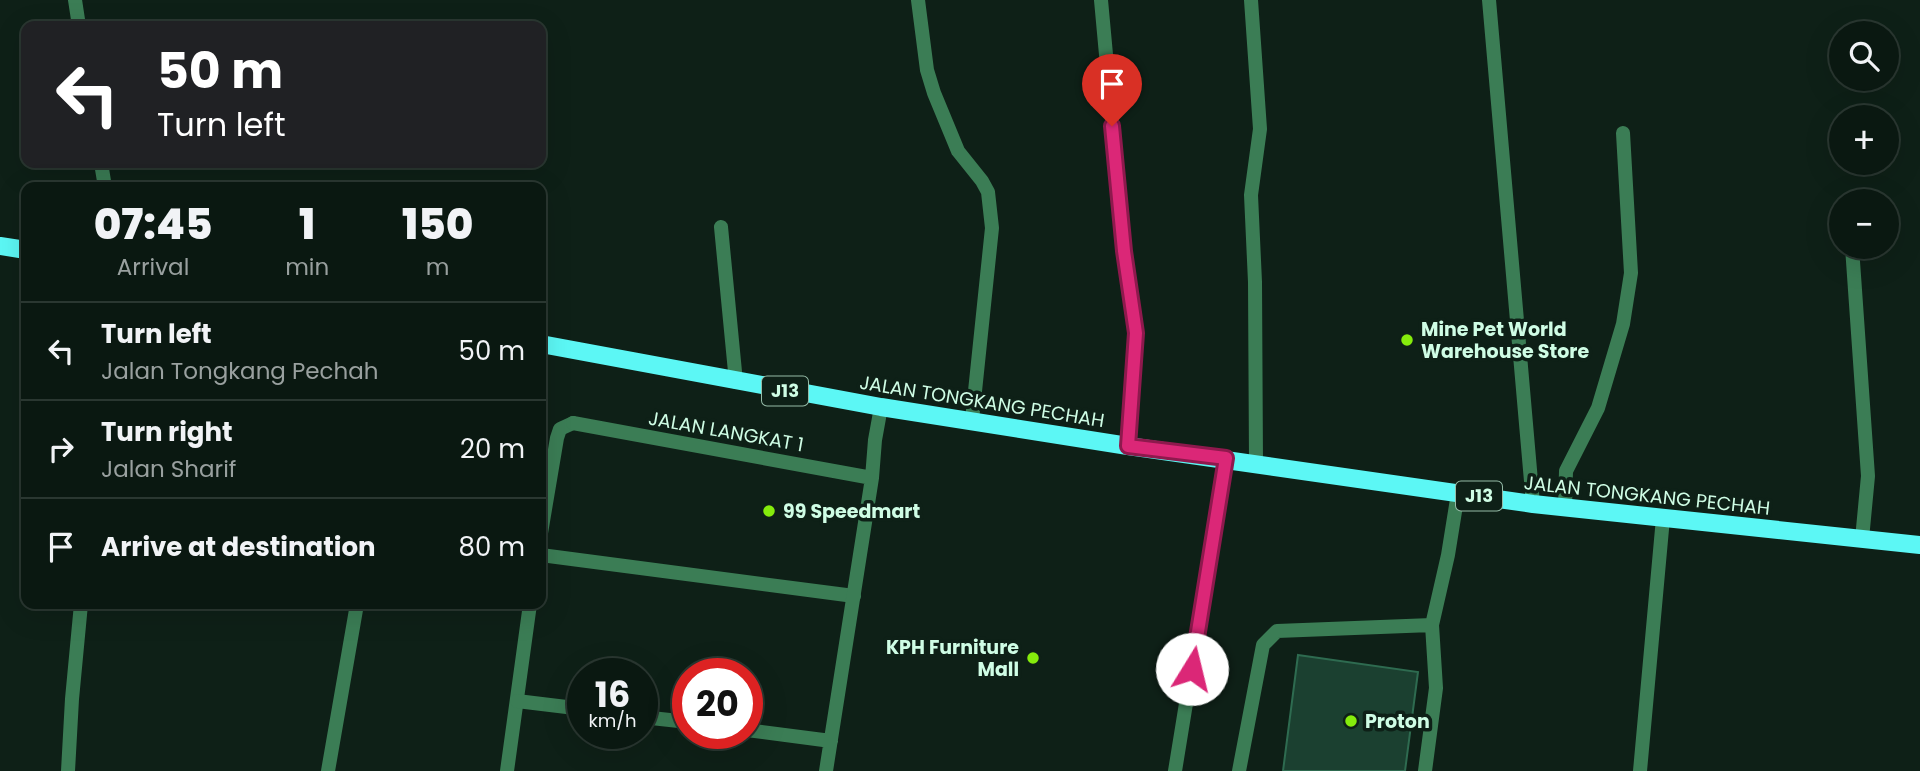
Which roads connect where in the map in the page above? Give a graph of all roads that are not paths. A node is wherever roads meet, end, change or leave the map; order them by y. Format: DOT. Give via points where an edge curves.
graph roads {
  1 [pos="75,0"];
  2 [pos="918,0"];
  3 [pos="1101,0"];
  4 [pos="1251,0"];
  5 [pos="1489,0"];
  6 [pos="78,21"];
  7 [pos="1623,133"];
  8 [pos="721,227"];
  9 [pos="0,246"];
  10 [pos="21,249"];
  11 [pos="1853,259"];
  12 [pos="546,345"];
  13 [pos="736,382"];
  14 [pos="881,407"];
  15 [pos="972,420"];
  16 [pos="1128,446"];
  17 [pos="1226,458"];
  18 [pos="1256,463"];
  19 [pos="872,472"];
  20 [pos="1458,494"];
  21 [pos="546,503"];
  22 [pos="1533,504"];
  23 [pos="1566,508"];
  24 [pos="1663,518"];
  25 [pos="1862,539"];
  26 [pos="1920,545"];
  27 [pos="546,556"];
  28 [pos="854,596"];
  29 [pos="81,609"];
  30 [pos="356,609"];
  31 [pos="529,609"];
  32 [pos="1432,625"];
  33 [pos="517,701"];
  34 [pos="567,707"];
  35 [pos="763,732"];
  36 [pos="831,741"];
  37 [pos="68,771"];
  38 [pos="328,771"];
  39 [pos="507,771"];
  40 [pos="825,771"];
  41 [pos="1175,771"];
  42 [pos="1239,771"];
  43 [pos="1425,771"];
  44 [pos="1640,771"];
  1 -- 6 [label="street"];
  2 -- 15 [label="street" via="926,70 934,93 958,151 988,191 992,228"];
  3 -- 16 [label="street" via="1136,333"];
  4 -- 18 [label="street" via="1261,129 1251,195"];
  5 -- 22 [label="street"];
  7 -- 23 [label="street" via="1631,273 1623,324 1598,408 1566,471"];
  8 -- 13 [label="street"];
  9 -- 10 [label="main road"];
  11 -- 25 [label="street" via="1868,476"];
  12 -- 13 [label="main road, JALAN TONGKANG PECHAH / J13"];
  13 -- 14 [label="main road, JALAN TONGKANG PECHAH / J13"];
  14 -- 15 [label="main road, JALAN TONGKANG PECHAH / J13"];
  14 -- 19 [label="street"];
  15 -- 16 [label="main road, JALAN TONGKANG PECHAH / J13"];
  16 -- 17 [label="main road, JALAN TONGKANG PECHAH / J13"];
  17 -- 18 [label="main road, JALAN TONGKANG PECHAH / J13"];
  17 -- 41 [label="street"];
  18 -- 20 [label="main road, JALAN TONGKANG PECHAH / J13"];
  19 -- 21 [label="street, JALAN LANGKAT 1" via="573,423 561,429 557,438"];
  19 -- 28 [label="street"];
  20 -- 22 [label="main road, JALAN TONGKANG PECHAH / J13"];
  20 -- 32 [label="street"];
  22 -- 23 [label="main road, JALAN TONGKANG PECHAH / J13"];
  23 -- 24 [label="main road, JALAN TONGKANG PECHAH / J13"];
  24 -- 25 [label="main road, JALAN TONGKANG PECHAH / J13"];
  24 -- 44 [label="street"];
  25 -- 26 [label="main road, JALAN TONGKANG PECHAH / J13"];
  27 -- 28 [label="street"];
  28 -- 36 [label="street"];
  29 -- 37 [label="street"];
  30 -- 38 [label="street"];
  31 -- 33 [label="street"];
  32 -- 42 [label="street" via="1277,631 1270,636 1264,645"];
  32 -- 43 [label="street" via="1436,688"];
  33 -- 34 [label="street"];
  33 -- 39 [label="street"];
  35 -- 36 [label="street"];
  36 -- 40 [label="street"];
}
